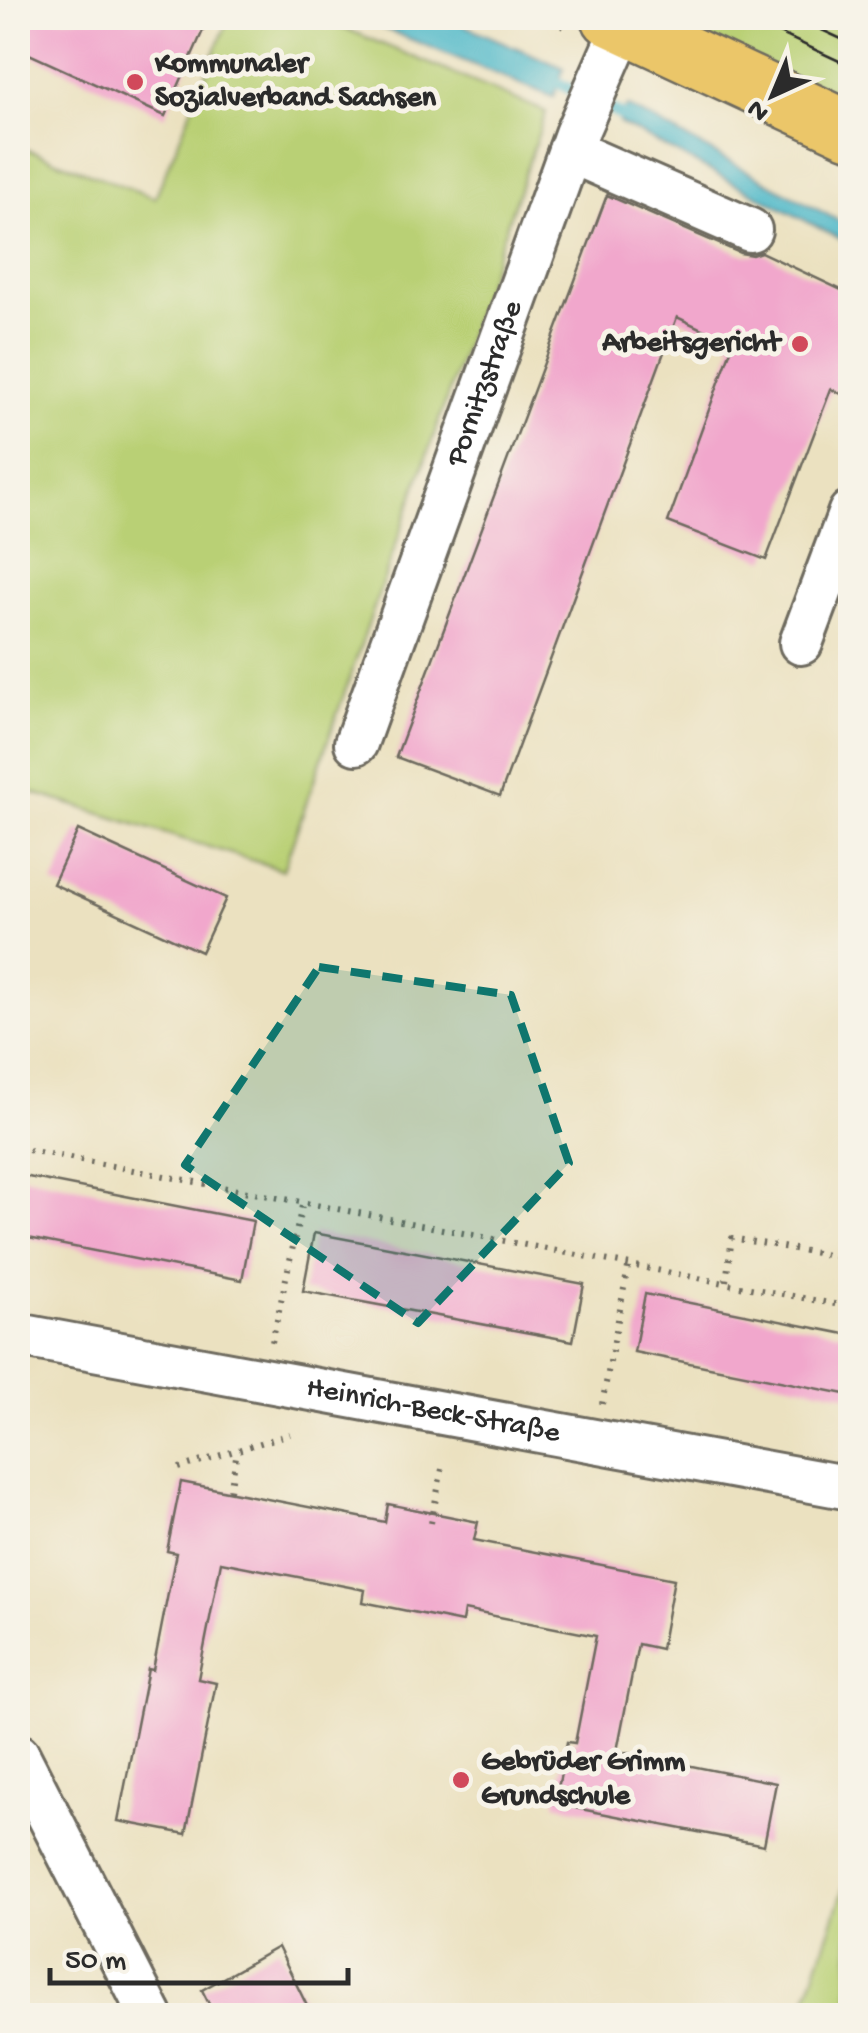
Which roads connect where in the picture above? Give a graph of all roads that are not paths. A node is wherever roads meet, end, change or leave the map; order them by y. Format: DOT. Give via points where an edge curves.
graph roads {
  1 [pos="613,35"];
  2 [pos="850,130"];
  3 [pos="573,142"];
  4 [pos="750,230"];
  5 [pos="850,512"];
  6 [pos="801,643"];
  7 [pos="356,744"];
  8 [pos="18,1335"];
  9 [pos="850,1488"];
  10 [pos="18,1755"];
  11 [pos="152,2016"];
  1 -- 2 [label="main road"];
  1 -- 3 [label="street, Pornitzstraße"];
  3 -- 4 [label="street"];
  3 -- 7 [label="street, Pornitzstraße"];
  5 -- 6 [label="street"];
  8 -- 9 [label="street, Heinrich-Beck-Straße"];
  10 -- 11 [label="street"];
}
